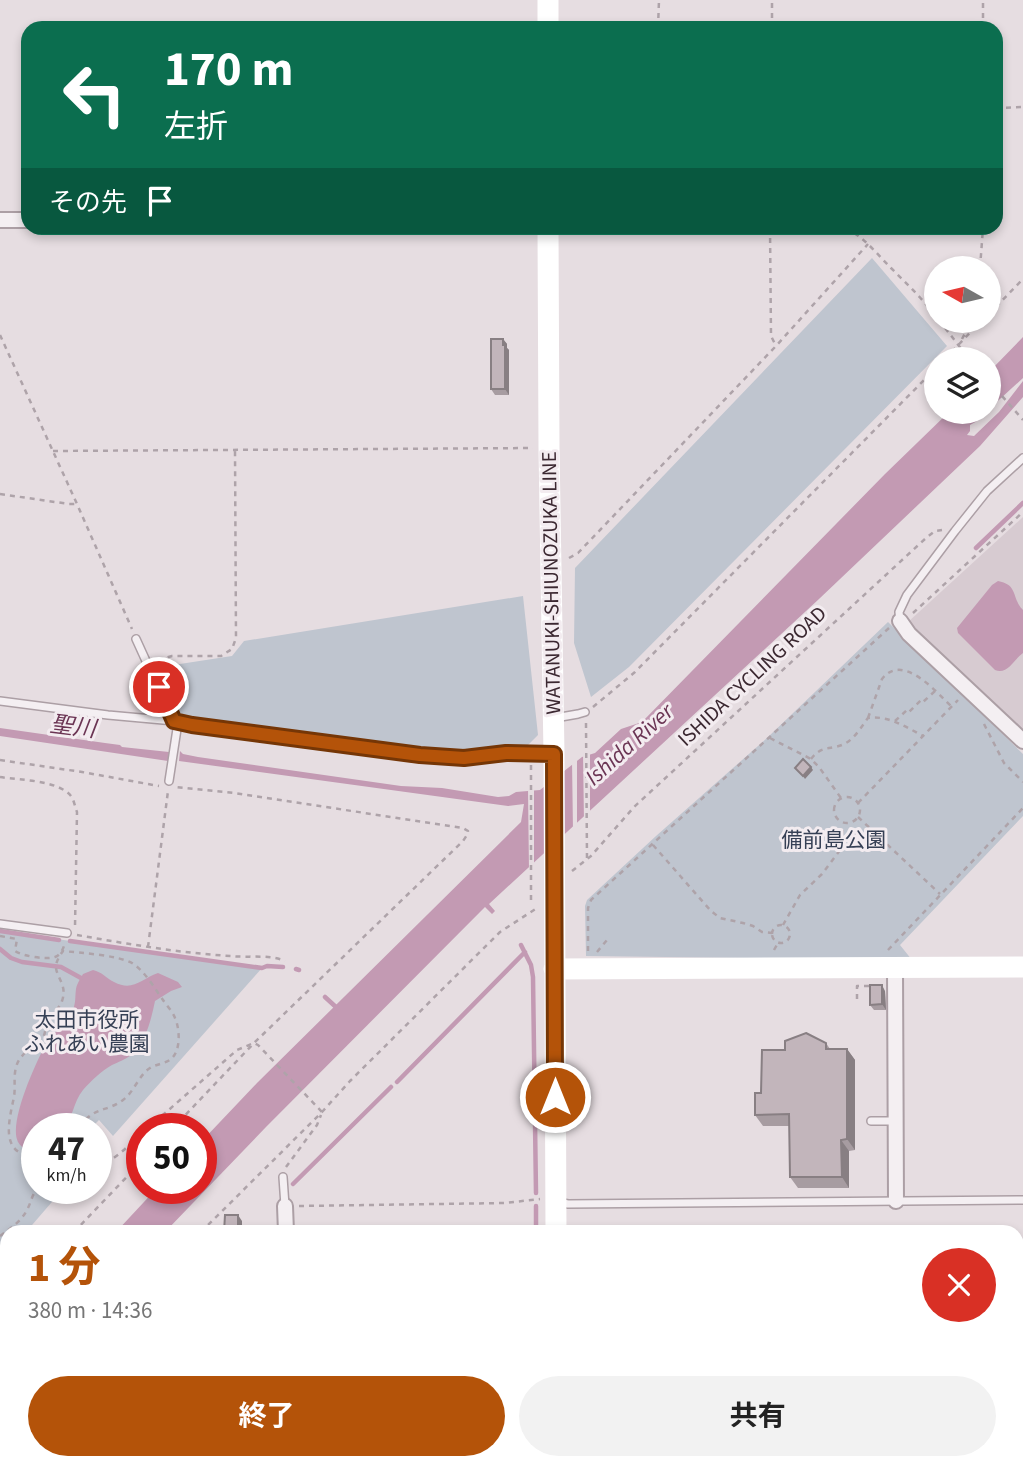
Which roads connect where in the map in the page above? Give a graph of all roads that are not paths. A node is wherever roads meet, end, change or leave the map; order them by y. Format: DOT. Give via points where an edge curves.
graph roads {
  1 [pos="548,0"];
  2 [pos="548,21"];
  3 [pos="0,220"];
  4 [pos="21,220"];
  5 [pos="548,235"];
  6 [pos="1023,458"];
  7 [pos="900,621"];
  8 [pos="136,639"];
  9 [pos="0,701"];
  10 [pos="585,716"];
  11 [pos="553,718"];
  12 [pos="175,725"];
  13 [pos="1023,741"];
  14 [pos="554,758"];
  15 [pos="169,784"];
  16 [pos="0,924"];
  17 [pos="67,933"];
  18 [pos="888,961"];
  19 [pos="1023,967"];
  20 [pos="554,969"];
  21 [pos="871,1121"];
  22 [pos="895,1121"];
  23 [pos="283,1177"];
  24 [pos="1023,1200"];
  25 [pos="556,1201"];
  26 [pos="896,1201"];
  27 [pos="285,1206"];
  28 [pos="286,1225"];
  29 [pos="556,1225"];
  1 -- 2 [label="main road"];
  3 -- 4 [label="street"];
  5 -- 11 [label="main road, WATANUKI-SHIUNOZUKA LINE"];
  6 -- 7 [label="lane" via="962,521 907,595 898,612"];
  7 -- 13 [label="street"];
  8 -- 12 [label="lane"];
  9 -- 12 [label="lane"];
  10 -- 11 [label="lane"];
  11 -- 14 [label="main road, WATANUKI-SHIUNOZUKA LINE"];
  12 -- 14 [label="lane" via="420,755 464,758 506,753"];
  12 -- 15 [label="lane"];
  14 -- 20 [label="main road, WATANUKI-SHIUNOZUKA LINE" via="560,874"];
  16 -- 17 [label="lane"];
  18 -- 19 [label="main road"];
  18 -- 20 [label="main road"];
  18 -- 22 [label="street"];
  20 -- 25 [label="main road, WATANUKI-SHIUNOZUKA LINE"];
  21 -- 22 [label="lane"];
  22 -- 26 [label="street"];
  23 -- 27 [label="lane"];
  24 -- 26 [label="lane"];
  25 -- 26 [label="lane"];
  25 -- 29 [label="main road, WATANUKI-SHIUNOZUKA LINE"];
  27 -- 28 [label="street"];
}
